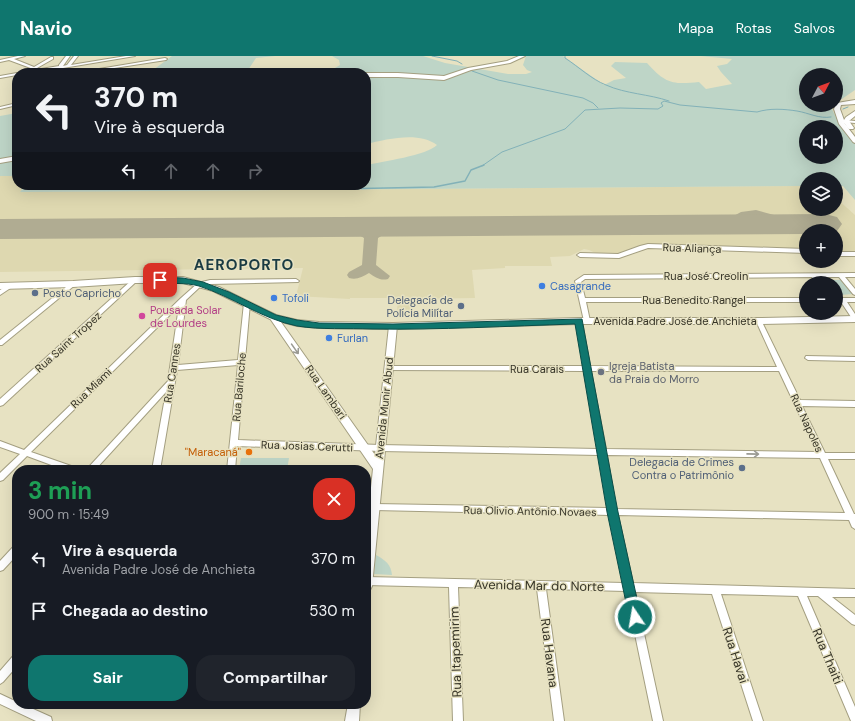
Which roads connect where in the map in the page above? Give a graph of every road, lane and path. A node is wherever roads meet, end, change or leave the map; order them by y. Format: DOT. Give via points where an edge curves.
graph roads {
  1 [pos="23,56"];
  2 [pos="68,56"];
  3 [pos="76,56"];
  4 [pos="95,56"];
  5 [pos="133,56"];
  6 [pos="516,56"];
  7 [pos="522,56"];
  8 [pos="52,58"];
  9 [pos="113,58"];
  10 [pos="10,59"];
  11 [pos="166,59"];
  12 [pos="0,61"];
  13 [pos="89,63"];
  14 [pos="81,65"];
  15 [pos="68,66"];
  16 [pos="34,68"];
  17 [pos="62,68"];
  18 [pos="65,68"];
  19 [pos="71,68"];
  20 [pos="90,68"];
  21 [pos="109,68"];
  22 [pos="371,74"];
  23 [pos="371,74"];
  24 [pos="12,76"];
  25 [pos="0,77"];
  26 [pos="853,102"];
  27 [pos="12,105"];
  28 [pos="0,108"];
  29 [pos="855,113"];
  30 [pos="852,121"];
  31 [pos="855,134"];
  32 [pos="855,141"];
  33 [pos="12,159"];
  34 [pos="0,161"];
  35 [pos="12,163"];
  36 [pos="0,165"];
  37 [pos="799,251"];
  38 [pos="843,254"];
  39 [pos="855,254"];
  40 [pos="580,255"];
  41 [pos="855,275"];
  42 [pos="799,276"];
  43 [pos="841,276"];
  44 [pos="843,278"];
  45 [pos="135,280"];
  46 [pos="296,281"];
  47 [pos="73,284"];
  48 [pos="200,284"];
  49 [pos="0,286"];
  50 [pos="10,286"];
  51 [pos="0,293"];
  52 [pos="855,293"];
  53 [pos="183,299"];
  54 [pos="582,300"];
  55 [pos="799,300"];
  56 [pos="843,300"];
  57 [pos="855,300"];
  58 [pos="247,303"];
  59 [pos="273,317"];
  60 [pos="855,319"];
  61 [pos="583,321"];
  62 [pos="759,321"];
  63 [pos="393,326"];
  64 [pos="0,343"];
  65 [pos="808,358"];
  66 [pos="855,359"];
  67 [pos="241,362"];
  68 [pos="174,368"];
  69 [pos="388,368"];
  70 [pos="587,369"];
  71 [pos="782,369"];
  72 [pos="171,382"];
  73 [pos="0,403"];
  74 [pos="798,403"];
  75 [pos="855,404"];
  76 [pos="234,443"];
  77 [pos="0,444"];
  78 [pos="364,447"];
  79 [pos="380,448"];
  80 [pos="602,451"];
  81 [pos="26,453"];
  82 [pos="822,455"];
  83 [pos="855,456"];
  84 [pos="14,465"];
  85 [pos="60,465"];
  86 [pos="95,465"];
  87 [pos="157,465"];
  88 [pos="232,465"];
  89 [pos="12,466"];
  90 [pos="378,468"];
  91 [pos="0,478"];
  92 [pos="374,508"];
  93 [pos="613,512"];
  94 [pos="853,517"];
  95 [pos="855,525"];
  96 [pos="371,535"];
  97 [pos="12,555"];
  98 [pos="0,568"];
  99 [pos="371,581"];
  100 [pos="453,583"];
  101 [pos="541,586"];
  102 [pos="629,588"];
  103 [pos="715,590"];
  104 [pos="801,592"];
  105 [pos="822,593"];
  106 [pos="855,594"];
  107 [pos="855,621"];
  108 [pos="12,664"];
  109 [pos="0,678"];
  110 [pos="0,699"];
  111 [pos="12,705"];
  112 [pos="21,709"];
  113 [pos="353,709"];
  114 [pos="855,719"];
  115 [pos="47,721"];
  116 [pos="352,721"];
  117 [pos="458,721"];
  118 [pos="559,721"];
  119 [pos="658,721"];
  120 [pos="758,721"];
  1 -- 10 [label="street"];
  2 -- 17 [label="street"];
  3 -- 15 [label="street"];
  4 -- 13 [label="street"];
  5 -- 9 [label="street"];
  6 -- 22 [label="street" via="436,76"];
  7 -- 23 [label="street" via="444,78"];
  8 -- 16 [label="street"];
  9 -- 13 [label="street"];
  10 -- 12 [label="street"];
  10 -- 16 [label="street"];
  11 -- 21 [label="street"];
  13 -- 14 [label="street"];
  14 -- 15 [label="street"];
  14 -- 19 [label="street"];
  14 -- 20 [label="street"];
  15 -- 18 [label="street"];
  24 -- 25 [label="street"];
  26 -- 32 [label="street" via="839,104 837,111 842,124"];
  27 -- 28 [label="street"];
  29 -- 30 [label="street" via="848,118"];
  30 -- 31 [label="street"];
  33 -- 34 [label="street"];
  35 -- 36 [label="street"];
  37 -- 40 [label="street, Rua Aliança" via="648,246 619,256"];
  38 -- 39 [label="street"];
  41 -- 43 [label="street, Rua José Creolin"];
  42 -- 54 [label="street, Rua José Creolin" via="584,276 578,281"];
  44 -- 52 [label="street"];
  45 -- 47 [label="main road, Avenida Padre José de Anchieta"];
  45 -- 48 [label="main road, Avenida Padre José de Anchieta" via="172,280"];
  45 -- 73 [label="street, Rua Saint Tropez"];
  46 -- 48 [label="street"];
  47 -- 50 [label="main road, Avenida Padre José de Anchieta"];
  47 -- 64 [label="street"];
  48 -- 53 [label="street"];
  48 -- 58 [label="main road, Avenida Padre José de Anchieta"];
  49 -- 50 [label="main road, Avenida Padre José de Anchieta"];
  50 -- 51 [label="street"];
  53 -- 68 [label="street, Rua Cannes"];
  53 -- 81 [label="street, Rua Miami"];
  54 -- 55 [label="street, Rua Benedito Rangel"];
  54 -- 61 [label="street"];
  56 -- 57 [label="street"];
  56 -- 60 [label="street"];
  58 -- 59 [label="main road, Avenida Padre José de Anchieta"];
  58 -- 67 [label="street, Rua Bariloche"];
  59 -- 63 [label="main road, Avenida Padre José de Anchieta" via="319,325"];
  59 -- 78 [label="street, Rua Lambari, one-way"];
  60 -- 62 [label="main road, Avenida Padre José de Anchieta"];
  61 -- 62 [label="main road, Avenida Padre José de Anchieta"];
  61 -- 63 [label="main road, Avenida Padre José de Anchieta"];
  61 -- 70 [label="street"];
  62 -- 71 [label="street, Rua Napoles"];
  63 -- 69 [label="street, Avenida Munir Abud"];
  65 -- 66 [label="street"];
  67 -- 68 [label="street"];
  67 -- 76 [label="street, Rua Bariloche"];
  68 -- 72 [label="street, Rua Cannes"];
  69 -- 70 [label="street, Rua Carais"];
  69 -- 79 [label="street, Avenida Munir Abud"];
  70 -- 71 [label="street, Rua Carais"];
  70 -- 80 [label="street"];
  71 -- 74 [label="street, Rua Napoles"];
  72 -- 86 [label="street"];
  72 -- 87 [label="street, Rua Cannes"];
  74 -- 75 [label="street"];
  74 -- 82 [label="street, Rua Napoles"];
  76 -- 78 [label="street, Rua Josias Cerutti"];
  76 -- 88 [label="street, Rua Bariloche"];
  77 -- 81 [label="street"];
  78 -- 79 [label="street, Rua Josias Cerutti"];
  78 -- 90 [label="street, Rua Lambari"];
  79 -- 80 [label="street, Rua Josias Cerutti"];
  79 -- 90 [label="street, Avenida Munir Abud"];
  80 -- 82 [label="street, Rua Josias Cerutti, one-way"];
  80 -- 93 [label="street"];
  81 -- 84 [label="street, Rua Miami"];
  81 -- 85 [label="street"];
  82 -- 83 [label="street, Rua Josias Cerutti"];
  82 -- 94 [label="street, Rua Napoles"];
  89 -- 91 [label="street, Rua Miami"];
  90 -- 92 [label="street, Avenida Munir Abud"];
  92 -- 93 [label="street, Rua Olivio Antônio Novaes"];
  92 -- 96 [label="street, Avenida Munir Abud"];
  93 -- 94 [label="street, Rua Olivio Antônio Novaes"];
  93 -- 102 [label="street"];
  94 -- 95 [label="street, Rua Napoles"];
  97 -- 98 [label="street"];
  99 -- 100 [label="street, Avenida Mar do Norte"];
  100 -- 101 [label="street, Avenida Mar do Norte"];
  100 -- 117 [label="street, Rua Itapemirim"];
  101 -- 102 [label="street, Avenida Mar do Norte"];
  101 -- 118 [label="street, Rua Havana"];
  102 -- 103 [label="street, Avenida Mar do Norte"];
  102 -- 119 [label="street"];
  103 -- 104 [label="street, Avenida Mar do Norte"];
  103 -- 120 [label="street, Rua Havai"];
  104 -- 105 [label="street, Avenida Mar do Norte"];
  104 -- 114 [label="street, Rua Thaiti"];
  105 -- 106 [label="street, Avenida Mar do Norte"];
  105 -- 107 [label="street"];
  108 -- 109 [label="street"];
  110 -- 111 [label="street"];
  112 -- 115 [label="street"];
  113 -- 116 [label="street"];
}
